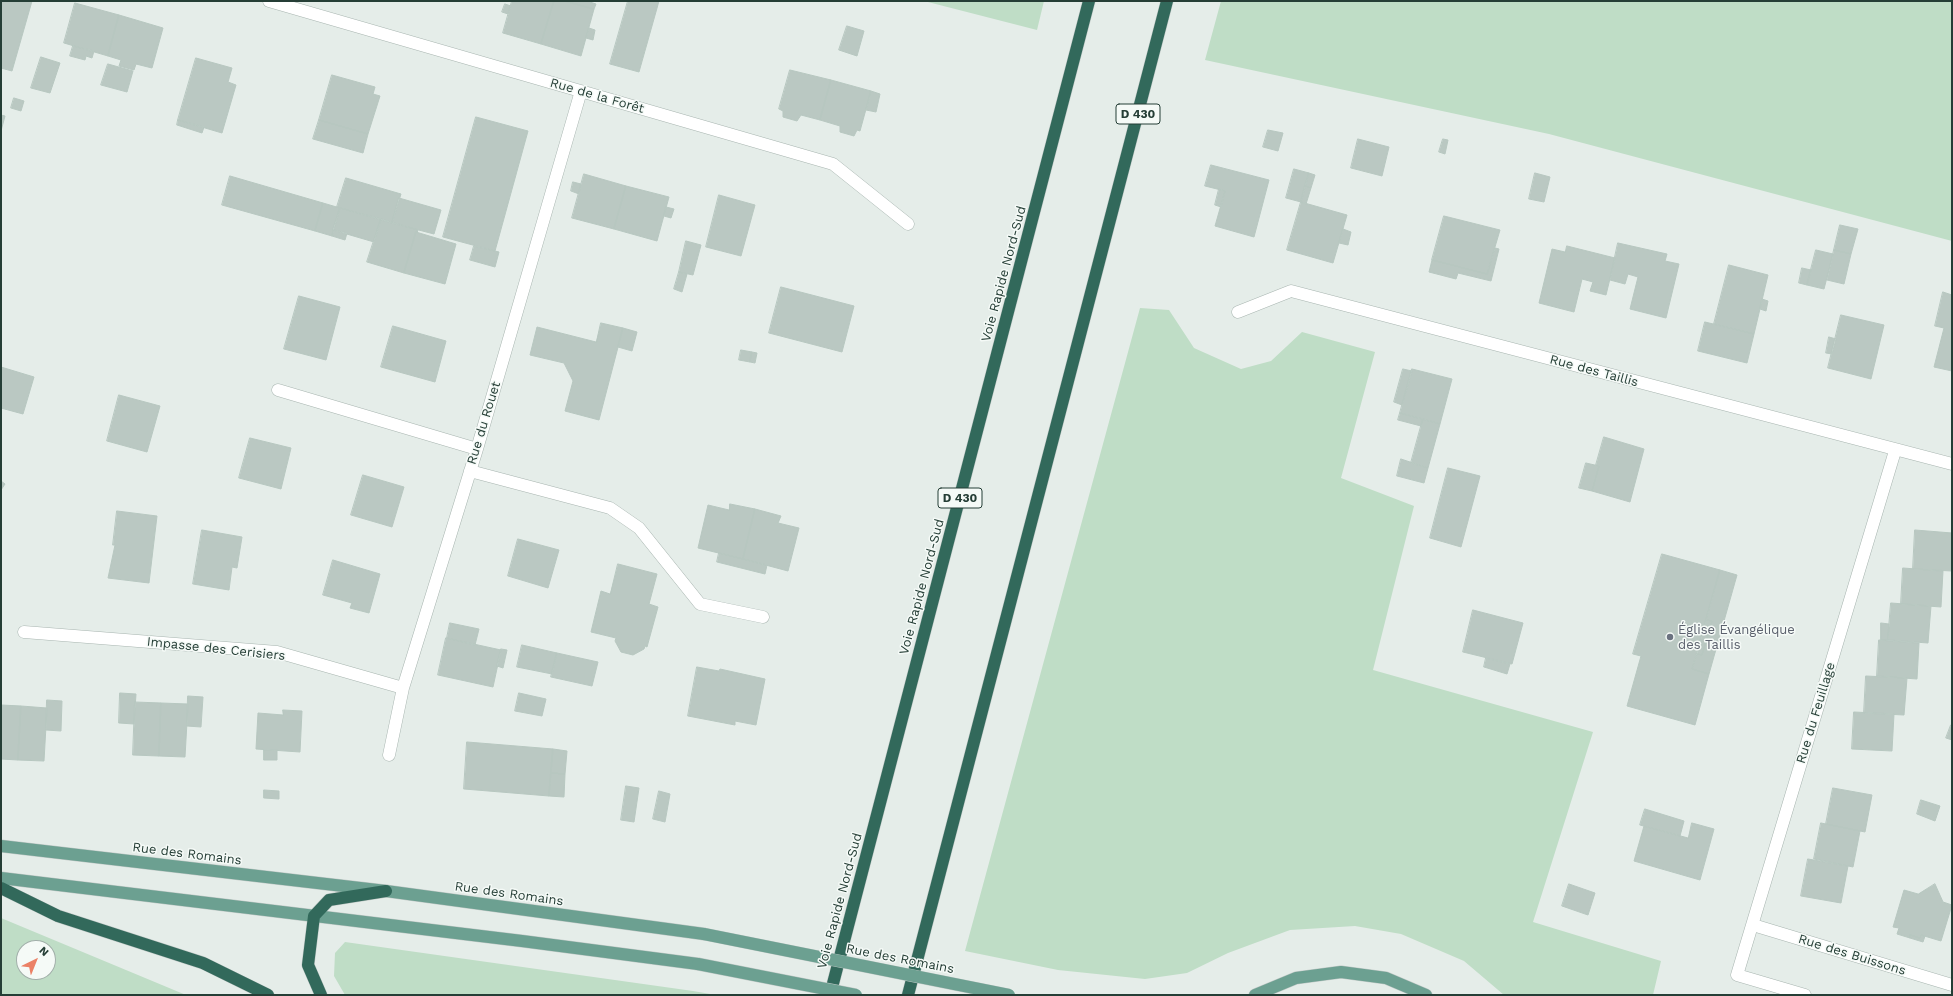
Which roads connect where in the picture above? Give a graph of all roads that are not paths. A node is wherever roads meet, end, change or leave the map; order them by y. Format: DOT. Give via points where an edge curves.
graph roads {
  1 [pos="269,1"];
  2 [pos="1089,1"];
  3 [pos="1167,1"];
  4 [pos="581,91"];
  5 [pos="908,224"];
  6 [pos="1238,312"];
  7 [pos="278,390"];
  8 [pos="477,449"];
  9 [pos="1895,450"];
  10 [pos="1952,464"];
  11 [pos="470,471"];
  12 [pos="763,617"];
  13 [pos="24,632"];
  14 [pos="403,688"];
  15 [pos="389,755"];
  16 [pos="1,846"];
  17 [pos="1,878"];
  18 [pos="1,888"];
  19 [pos="386,891"];
  20 [pos="314,916"];
  21 [pos="1753,925"];
  22 [pos="1952,986"];
  23 [pos="268,995"];
  24 [pos="321,995"];
  25 [pos="830,995"];
  26 [pos="856,995"];
  27 [pos="908,995"];
  28 [pos="1009,995"];
  29 [pos="1255,995"];
  30 [pos="1426,995"];
  31 [pos="1805,995"];
  32 [pos="1950,995"];
  1 -- 4 [label="street, Rue de la Forêt"];
  2 -- 25 [label="highway, Voie Rapide Nord-Sud / D 430"];
  3 -- 27 [label="highway, D 430"];
  4 -- 5 [label="street, Rue de la Forêt" via="834,164"];
  4 -- 8 [label="street, Rue du Rouet"];
  6 -- 9 [label="street, Rue des Taillis" via="1291,291"];
  7 -- 8 [label="street"];
  8 -- 11 [label="street, Rue du Rouet"];
  9 -- 10 [label="street, Rue des Taillis"];
  9 -- 21 [label="street, Rue du Feuillage"];
  11 -- 12 [label="street" via="610,508 639,528 700,604"];
  11 -- 14 [label="street, Rue du Rouet"];
  13 -- 14 [label="street, Impasse des Cerisiers" via="277,652"];
  14 -- 15 [label="street, Rue du Rouet"];
  16 -- 19 [label="main road, Rue des Romains"];
  17 -- 20 [label="main road"];
  18 -- 23 [label="highway" via="58,916 203,963"];
  19 -- 20 [label="highway" via="329,900"];
  19 -- 28 [label="main road, Rue des Romains, bridge" via="704,934"];
  20 -- 24 [label="highway" via="308,965"];
  20 -- 26 [label="main road, bridge" via="698,964"];
  21 -- 22 [label="street, Rue des Buissons"];
  21 -- 31 [label="street, Rue du Feuillage" via="1737,975"];
  22 -- 32 [label="street, Rue des Buissons"];
  29 -- 30 [label="main road" via="1296,978 1341,972 1386,978"];
}
